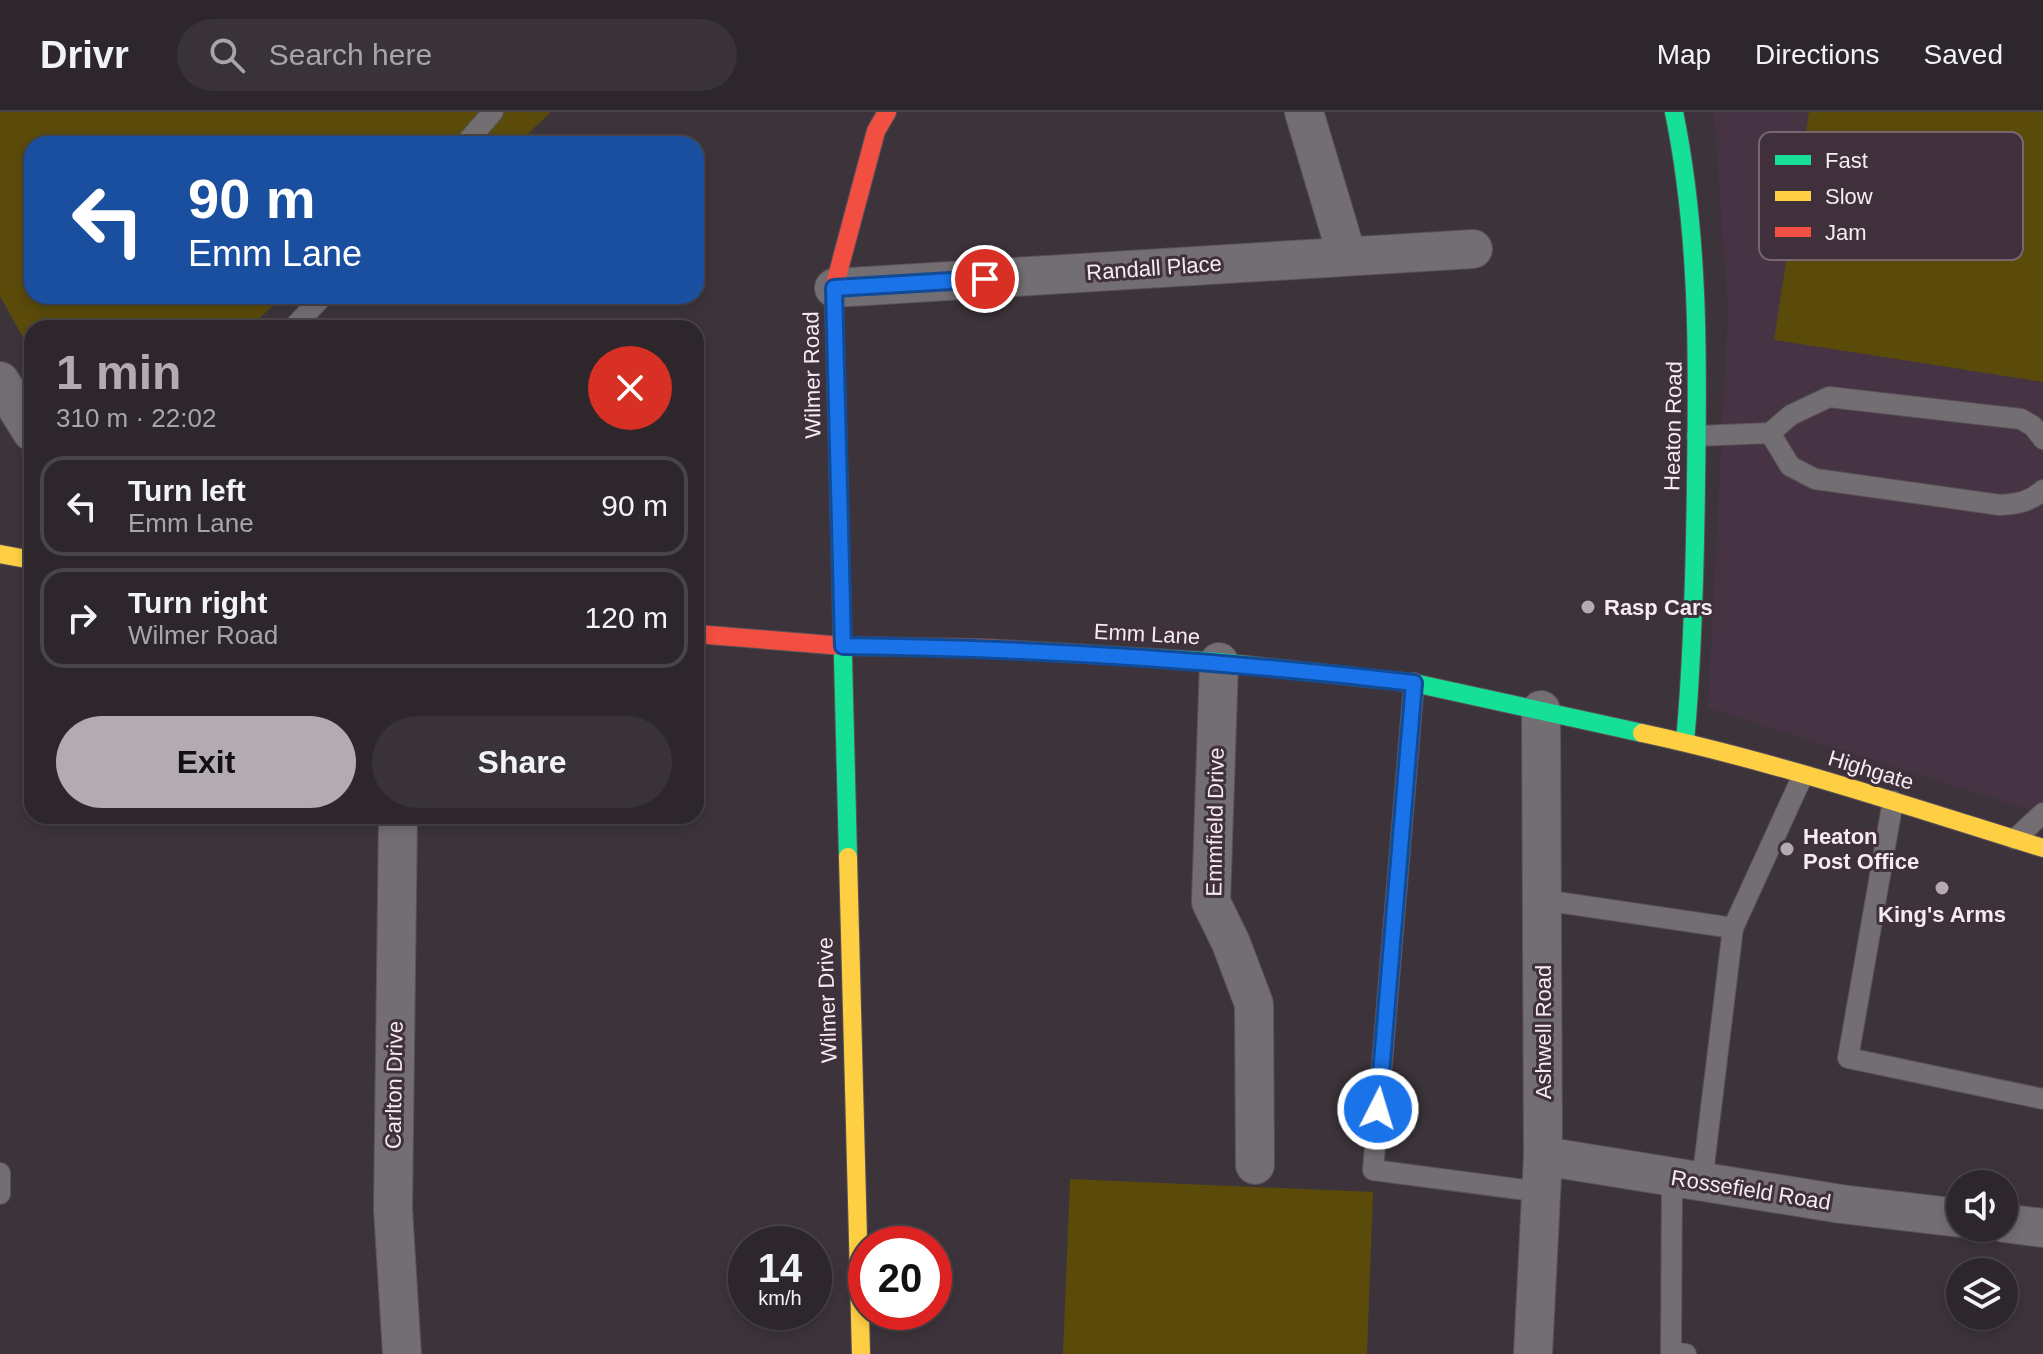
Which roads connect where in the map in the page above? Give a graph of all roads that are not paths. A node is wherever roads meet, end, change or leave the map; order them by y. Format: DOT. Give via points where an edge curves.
graph roads {
  1 [pos="493,112"];
  2 [pos="887,112"];
  3 [pos="1304,112"];
  4 [pos="1674,112"];
  5 [pos="472,136"];
  6 [pos="1473,249"];
  7 [pos="1347,256"];
  8 [pos="834,288"];
  9 [pos="316,304"];
  10 [pos="300,320"];
  11 [pos="0,381"];
  12 [pos="24,419"];
  13 [pos="1770,433"];
  14 [pos="1697,436"];
  15 [pos="2043,439"];
  16 [pos="2043,490"];
  17 [pos="0,554"];
  18 [pos="24,558"];
  19 [pos="704,635"];
  20 [pos="843,646"];
  21 [pos="1219,662"];
  22 [pos="1414,683"];
  23 [pos="1541,710"];
  24 [pos="1685,742"];
  25 [pos="1803,775"];
  26 [pos="1893,801"];
  27 [pos="2043,813"];
  28 [pos="398,824"];
  29 [pos="2015,839"];
  30 [pos="2043,848"];
  31 [pos="1543,900"];
  32 [pos="1733,928"];
  33 [pos="2043,1099"];
  34 [pos="1255,1165"];
  35 [pos="0,1173"];
  36 [pos="1542,1174"];
  37 [pos="1687,1180"];
  38 [pos="0,1194"];
  39 [pos="1946,1216"];
  40 [pos="2018,1225"];
  41 [pos="2043,1228"];
  42 [pos="402,1354"];
  43 [pos="861,1354"];
  44 [pos="1533,1354"];
  45 [pos="1686,1354"];
  1 -- 5 [label="lane"];
  2 -- 8 [label="street, Wilmer Road" via="876,131"];
  3 -- 7 [label="street"];
  4 -- 14 [label="street, Heaton Road" via="1686,161 1699,346"];
  6 -- 7 [label="street, Randall Place"];
  7 -- 8 [label="street, Randall Place"];
  8 -- 20 [label="street, Wilmer Road"];
  9 -- 10 [label="lane"];
  11 -- 12 [label="street"];
  13 -- 14 [label="lane"];
  13 -- 15 [label="lane" via="1791,415 1829,397 2021,419"];
  13 -- 16 [label="lane" via="1790,466 1815,479 2000,505 2020,504"];
  14 -- 24 [label="street, Heaton Road"];
  17 -- 18 [label="street"];
  19 -- 20 [label="street, Emm Lane"];
  20 -- 21 [label="street, Emm Lane"];
  20 -- 43 [label="street, Wilmer Drive"];
  21 -- 22 [label="street, Emm Lane"];
  21 -- 34 [label="street, Emmfield Drive" via="1211,902 1254,1004"];
  22 -- 23 [label="street, Emm Lane"];
  22 -- 36 [label="lane" via="1373,1170"];
  23 -- 24 [label="street, Emm Lane"];
  23 -- 31 [label="street, Ashwell Road"];
  24 -- 25 [label="street, Highgate"];
  25 -- 26 [label="street, Highgate"];
  25 -- 32 [label="lane"];
  26 -- 29 [label="street, Highgate"];
  26 -- 33 [label="lane" via="1848,1058"];
  27 -- 29 [label="lane"];
  28 -- 42 [label="street, Carlton Drive" via="393,1209"];
  29 -- 30 [label="street, Highgate"];
  31 -- 32 [label="lane"];
  31 -- 36 [label="street, Ashwell Road"];
  32 -- 37 [label="lane"];
  35 -- 38 [label="lane"];
  36 -- 37 [label="street, Rossefield Road"];
  36 -- 44 [label="street, Ashwell Road"];
  37 -- 39 [label="street, Rossefield Road"];
  37 -- 45 [label="lane" via="1671,1351"];
  40 -- 41 [label="street"];
}
